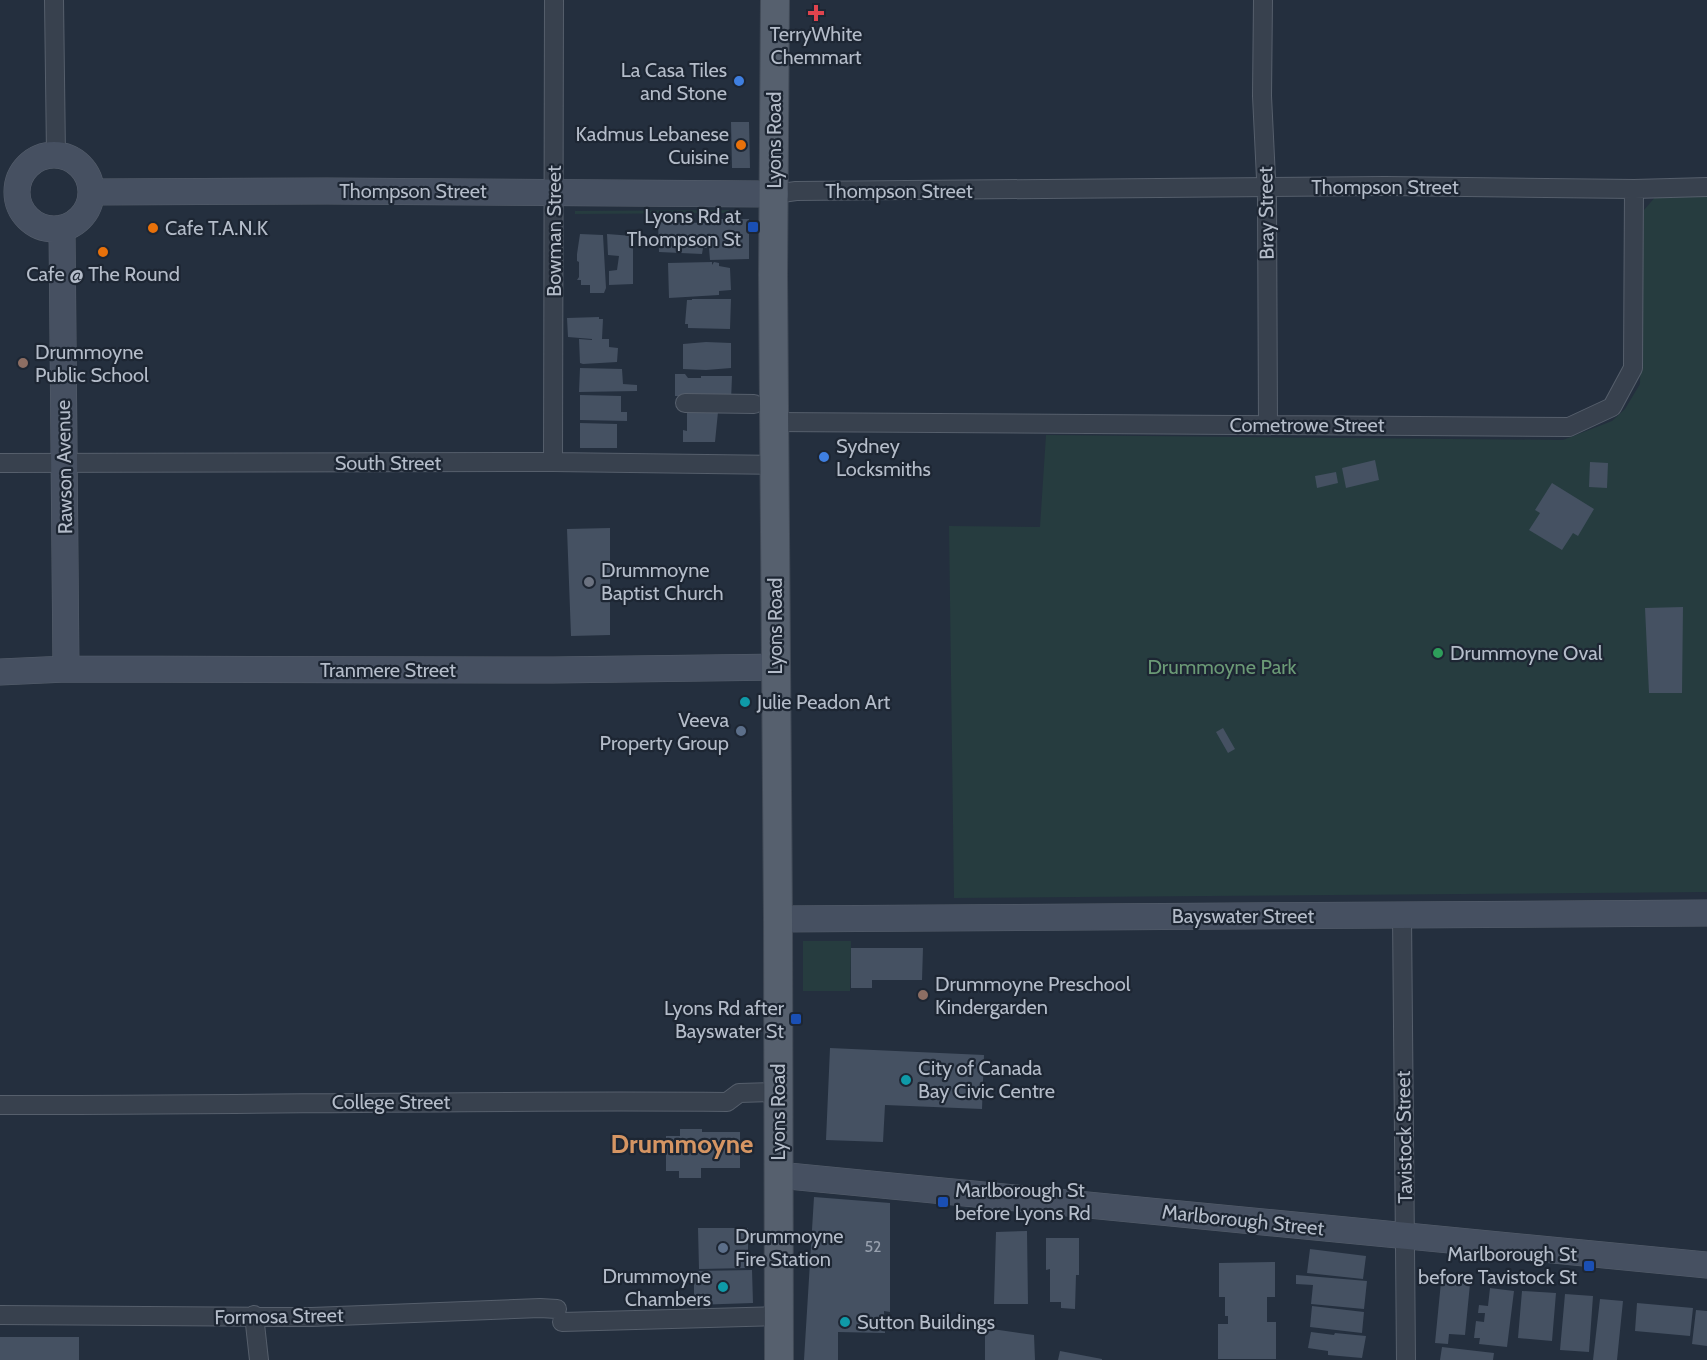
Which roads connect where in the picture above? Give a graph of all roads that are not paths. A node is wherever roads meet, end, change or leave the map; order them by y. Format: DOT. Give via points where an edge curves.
graph roads {
  1 [pos="54,0"];
  2 [pos="554,0"];
  3 [pos="775,0"];
  4 [pos="1263,0"];
  5 [pos="56,147"];
  6 [pos="1266,188"];
  7 [pos="1707,188"];
  8 [pos="1634,189"];
  9 [pos="8,191"];
  10 [pos="91,192"];
  11 [pos="554,192"];
  12 [pos="775,194"];
  13 [pos="62,228"];
  14 [pos="685,403"];
  15 [pos="764,413"];
  16 [pos="1268,425"];
  17 [pos="553,462"];
  18 [pos="0,464"];
  19 [pos="64,464"];
  20 [pos="774,465"];
  21 [pos="775,667"];
  22 [pos="66,669"];
  23 [pos="0,672"];
  24 [pos="1707,913"];
  25 [pos="1402,915"];
  26 [pos="778,919"];
  27 [pos="778,1092"];
  28 [pos="0,1104"];
  29 [pos="778,1175"];
  30 [pos="1405,1236"];
  31 [pos="1707,1265"];
  32 [pos="0,1314"];
  33 [pos="254,1316"];
  34 [pos="778,1316"];
  35 [pos="259,1360"];
  36 [pos="779,1360"];
  37 [pos="1406,1360"];
  1 -- 5 [label="street"];
  2 -- 11 [label="street, Bowman Street"];
  3 -- 12 [label="main road, Lyons Road"];
  4 -- 6 [label="street, Bray Street"];
  5 -- 9 [label="street" via="33,161"];
  5 -- 10 [label="street" via="84,170"];
  6 -- 8 [label="street, Thompson Street"];
  6 -- 12 [label="street, Thompson Street"];
  6 -- 16 [label="street, Bray Street"];
  7 -- 8 [label="street, Thompson Street"];
  8 -- 16 [label="street, Cometrowe Street" via="1633,368 1612,407 1569,427"];
  9 -- 13 [label="street" via="31,220 51,229"];
  10 -- 11 [label="street, Thompson Street"];
  10 -- 13 [label="street" via="83,215"];
  11 -- 12 [label="street, Thompson Street"];
  11 -- 17 [label="street, Bowman Street"];
  12 -- 15 [label="main road, Lyons Road"];
  13 -- 19 [label="street, Rawson Avenue"];
  14 -- 15 [label="street, Cometrowe Street"];
  15 -- 16 [label="street, Cometrowe Street"];
  15 -- 20 [label="main road, Lyons Road"];
  17 -- 19 [label="street, South Street"];
  17 -- 20 [label="street, South Street"];
  18 -- 19 [label="street, South Street"];
  19 -- 22 [label="street, Rawson Avenue"];
  20 -- 21 [label="main road, Lyons Road"];
  21 -- 22 [label="street, Tranmere Street"];
  21 -- 26 [label="main road, Lyons Road"];
  22 -- 23 [label="street, Tranmere Street"];
  24 -- 25 [label="street, Bayswater Street"];
  25 -- 26 [label="street, Bayswater Street"];
  25 -- 30 [label="street, Tavistock Street"];
  26 -- 27 [label="main road, Lyons Road"];
  27 -- 28 [label="street, College Street" via="739,1093 727,1102"];
  27 -- 29 [label="main road, Lyons Road"];
  29 -- 30 [label="street, Marlborough Street"];
  29 -- 34 [label="main road, Lyons Road"];
  30 -- 31 [label="street, Marlborough Street"];
  30 -- 37 [label="street, Tavistock Street"];
  32 -- 33 [label="street, Formosa Street"];
  33 -- 34 [label="street, Formosa Street" via="540,1308 559,1316"];
  33 -- 35 [label="street"];
  34 -- 36 [label="main road, Lyons Road"];
}
